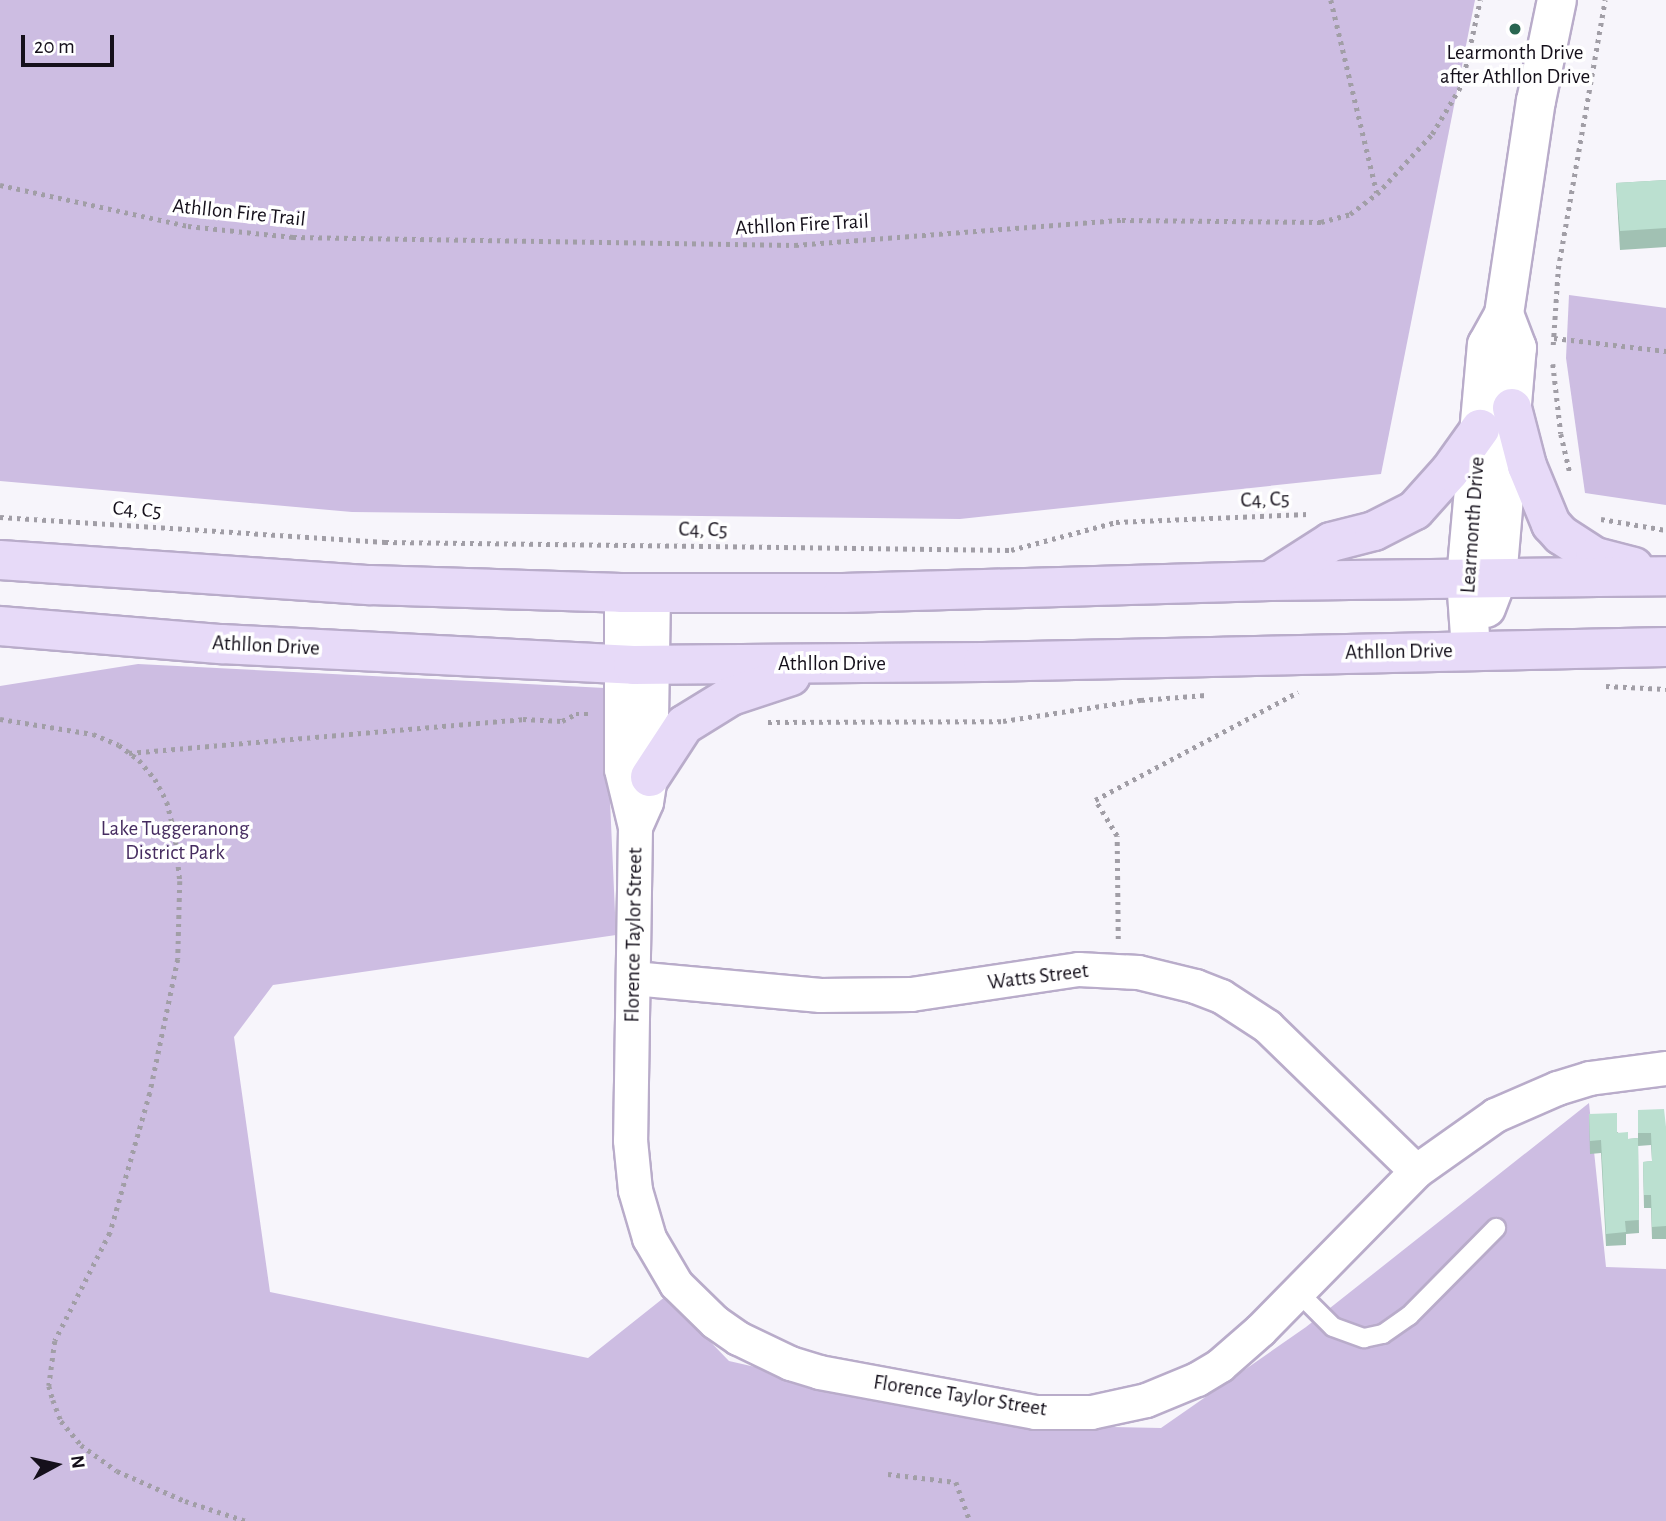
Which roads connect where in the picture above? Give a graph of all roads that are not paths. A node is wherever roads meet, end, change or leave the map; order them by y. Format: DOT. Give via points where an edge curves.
graph roads {
  1 [pos="1556,0"];
  2 [pos="1504,314"];
  3 [pos="1512,408"];
  4 [pos="1480,429"];
  5 [pos="0,560"];
  6 [pos="1666,576"];
  7 [pos="1481,579"];
  8 [pos="1270,581"];
  9 [pos="637,592"];
  10 [pos="0,626"];
  11 [pos="1666,647"];
  12 [pos="1471,650"];
  13 [pos="836,664"];
  14 [pos="636,665"];
  15 [pos="650,777"];
  16 [pos="635,827"];
  17 [pos="633,978"];
  18 [pos="1666,1068"];
  19 [pos="1416,1171"];
  20 [pos="1496,1228"];
  21 [pos="1298,1292"];
  1 -- 2 [label="street, Learmonth Drive"];
  2 -- 3 [label="street, Learmonth Drive" via="1517,348"];
  2 -- 4 [label="street, Learmonth Drive" via="1487,345"];
  3 -- 6 [label="main road" via="1527,466 1561,535 1595,557"];
  3 -- 7 [label="street, Learmonth Drive"];
  4 -- 7 [label="street, Learmonth Drive"];
  4 -- 8 [label="main road" via="1415,510 1374,531 1331,542"];
  5 -- 9 [label="main road" via="370,586"];
  6 -- 7 [label="main road"];
  7 -- 8 [label="main road"];
  7 -- 12 [label="street, Learmonth Drive"];
  8 -- 9 [label="main road" via="843,593"];
  9 -- 14 [label="street, Florence Taylor Street"];
  10 -- 14 [label="main road, Athllon Drive" via="221,644"];
  11 -- 12 [label="main road, Athllon Drive"];
  12 -- 13 [label="main road, Athllon Drive"];
  13 -- 14 [label="main road, Athllon Drive"];
  13 -- 15 [label="main road" via="731,696 684,725"];
  14 -- 15 [label="street, Florence Taylor Street"];
  14 -- 16 [label="street, Florence Taylor Street" via="621,714 621,769"];
  15 -- 16 [label="street, Florence Taylor Street"];
  16 -- 17 [label="street, Florence Taylor Street"];
  17 -- 19 [label="street, Watts Street" via="820,995 911,994 1078,969 1138,972 1195,986 1221,996 1267,1026"];
  17 -- 21 [label="street, Florence Taylor Street" via="630,1140 635,1189 649,1238 676,1284 715,1322 780,1359 819,1372 1007,1409 1091,1412 1146,1400 1197,1379 1220,1365"];
  18 -- 19 [label="street, Florence Taylor Street" via="1557,1088 1495,1115"];
  19 -- 21 [label="street, Florence Taylor Street"];
  20 -- 21 [label="lane" via="1409,1316 1384,1334 1364,1338 1333,1326"];
}
